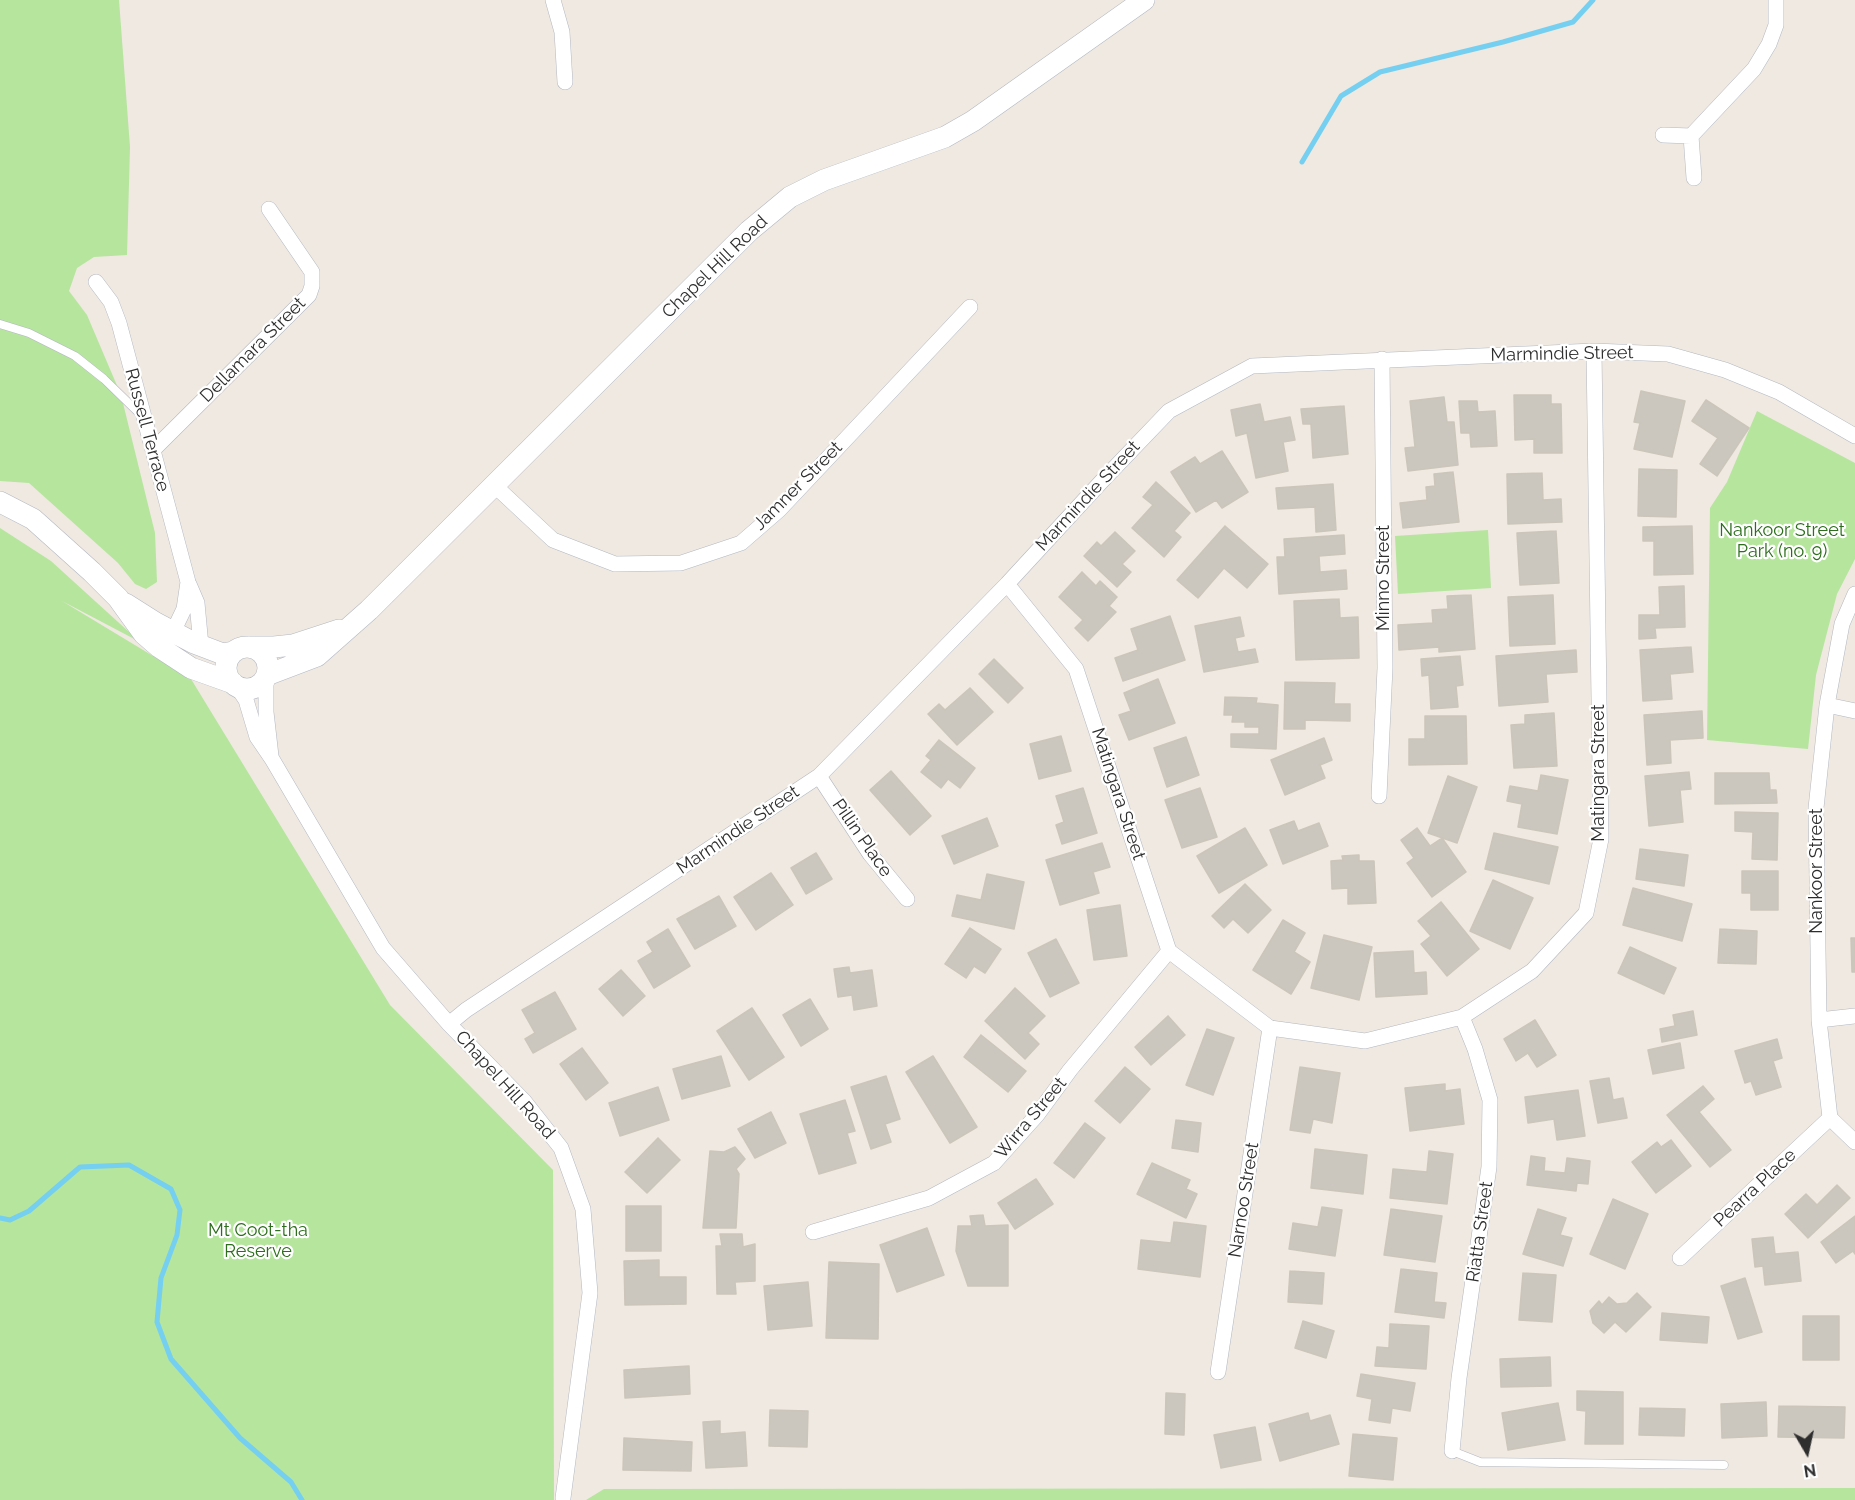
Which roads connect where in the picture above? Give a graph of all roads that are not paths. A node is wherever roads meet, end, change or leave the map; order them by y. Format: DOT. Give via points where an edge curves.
graph roads {
  1 [pos="553,0"];
  2 [pos="1144,0"];
  3 [pos="1776,0"];
  4 [pos="565,82"];
  5 [pos="1663,135"];
  6 [pos="1691,136"];
  7 [pos="1695,178"];
  8 [pos="269,208"];
  9 [pos="96,282"];
  10 [pos="970,307"];
  11 [pos="0,324"];
  12 [pos="1594,351"];
  13 [pos="1382,359"];
  14 [pos="145,419"];
  15 [pos="1855,436"];
  16 [pos="153,450"];
  17 [pos="494,485"];
  18 [pos="0,502"];
  19 [pos="188,582"];
  20 [pos="1007,584"];
  21 [pos="1855,594"];
  22 [pos="118,598"];
  23 [pos="351,626"];
  24 [pos="173,632"];
  25 [pos="201,646"];
  26 [pos="241,649"];
  27 [pos="198,671"];
  28 [pos="266,676"];
  29 [pos="234,684"];
  30 [pos="1827,705"];
  31 [pos="1855,711"];
  32 [pos="272,759"];
  33 [pos="819,776"];
  34 [pos="1379,796"];
  35 [pos="907,899"];
  36 [pos="1169,951"];
  37 [pos="1855,1016"];
  38 [pos="1462,1017"];
  39 [pos="1819,1020"];
  40 [pos="449,1024"];
  41 [pos="1270,1028"];
  42 [pos="1830,1118"];
  43 [pos="1855,1142"];
  44 [pos="813,1232"];
  45 [pos="1680,1258"];
  46 [pos="1218,1372"];
  47 [pos="1452,1451"];
  48 [pos="1724,1465"];
  49 [pos="563,1498"];
  1 -- 4 [label="street" via="562,32"];
  2 -- 17 [label="main road, Chapel Hill Road" via="945,137 824,180 790,197 748,231"];
  3 -- 6 [label="street" via="1776,25 1754,69"];
  5 -- 6 [label="street"];
  6 -- 7 [label="street"];
  8 -- 16 [label="street, Dellamara Street" via="312,272 309,295"];
  9 -- 14 [label="street, Russell Terrace" via="116,315"];
  10 -- 17 [label="street, Jamner Street" via="779,510 741,543 681,563 615,564 553,540"];
  11 -- 14 [label="lane" via="29,333 75,356"];
  12 -- 13 [label="street, Marmindie Street"];
  12 -- 15 [label="street, Marmindie Street" via="1668,354 1725,370 1779,392"];
  12 -- 38 [label="street, Matingara Street" via="1601,839 1586,913 1532,971"];
  13 -- 20 [label="street, Marmindie Street" via="1252,366 1169,411"];
  13 -- 34 [label="street, Minno Street" via="1385,668"];
  14 -- 16 [label="street, Russell Terrace"];
  16 -- 19 [label="street, Russell Terrace"];
  17 -- 23 [label="main road, Chapel Hill Road"];
  18 -- 22 [label="main road" via="33,519"];
  19 -- 24 [label="street, Russell Terrace" via="184,609"];
  19 -- 25 [label="street, Russell Terrace" via="198,608"];
  20 -- 33 [label="street, Marmindie Street"];
  20 -- 36 [label="street, Matingara Street" via="1076,669"];
  21 -- 30 [label="street, Nankoor Street" via="1842,624"];
  22 -- 24 [label="main road"];
  22 -- 27 [label="main road" via="152,641"];
  23 -- 26 [label="main road, Chapel Hill Road" via="300,643"];
  23 -- 28 [label="main road, Chapel Hill Road" via="317,656"];
  24 -- 25 [label="main road"];
  24 -- 27 [label="main road" via="176,649"];
  25 -- 26 [label="main road" via="223,654"];
  26 -- 28 [label="main road" via="259,650 264,655 268,664"];
  26 -- 29 [label="main road" via="226,666"];
  27 -- 29 [label="main road"];
  28 -- 29 [label="main road" via="252,688"];
  28 -- 32 [label="street, Chapel Hill Road"];
  29 -- 32 [label="street, Chapel Hill Road" via="246,700 255,733"];
  30 -- 31 [label="street"];
  30 -- 39 [label="street, Nankoor Street" via="1816,808"];
  32 -- 40 [label="street, Chapel Hill Road" via="383,948"];
  33 -- 35 [label="street, Pillin Place" via="870,854"];
  33 -- 40 [label="street, Marmindie Street"];
  36 -- 41 [label="street, Matingara Street"];
  36 -- 44 [label="street, Wirra Street" via="1037,1116 994,1163 929,1198"];
  37 -- 39 [label="street"];
  38 -- 41 [label="street, Matingara Street" via="1365,1041"];
  38 -- 47 [label="street, Riatta Street" via="1490,1100 1489,1167"];
  39 -- 42 [label="street, Nankoor Street"];
  40 -- 49 [label="street, Chapel Hill Road" via="524,1101 561,1148 583,1209 590,1293"];
  41 -- 46 [label="street, Narnoo Street"];
  42 -- 43 [label="street"];
  42 -- 45 [label="street, Pearra Place"];
  47 -- 48 [label="lane" via="1480,1462"];
}
